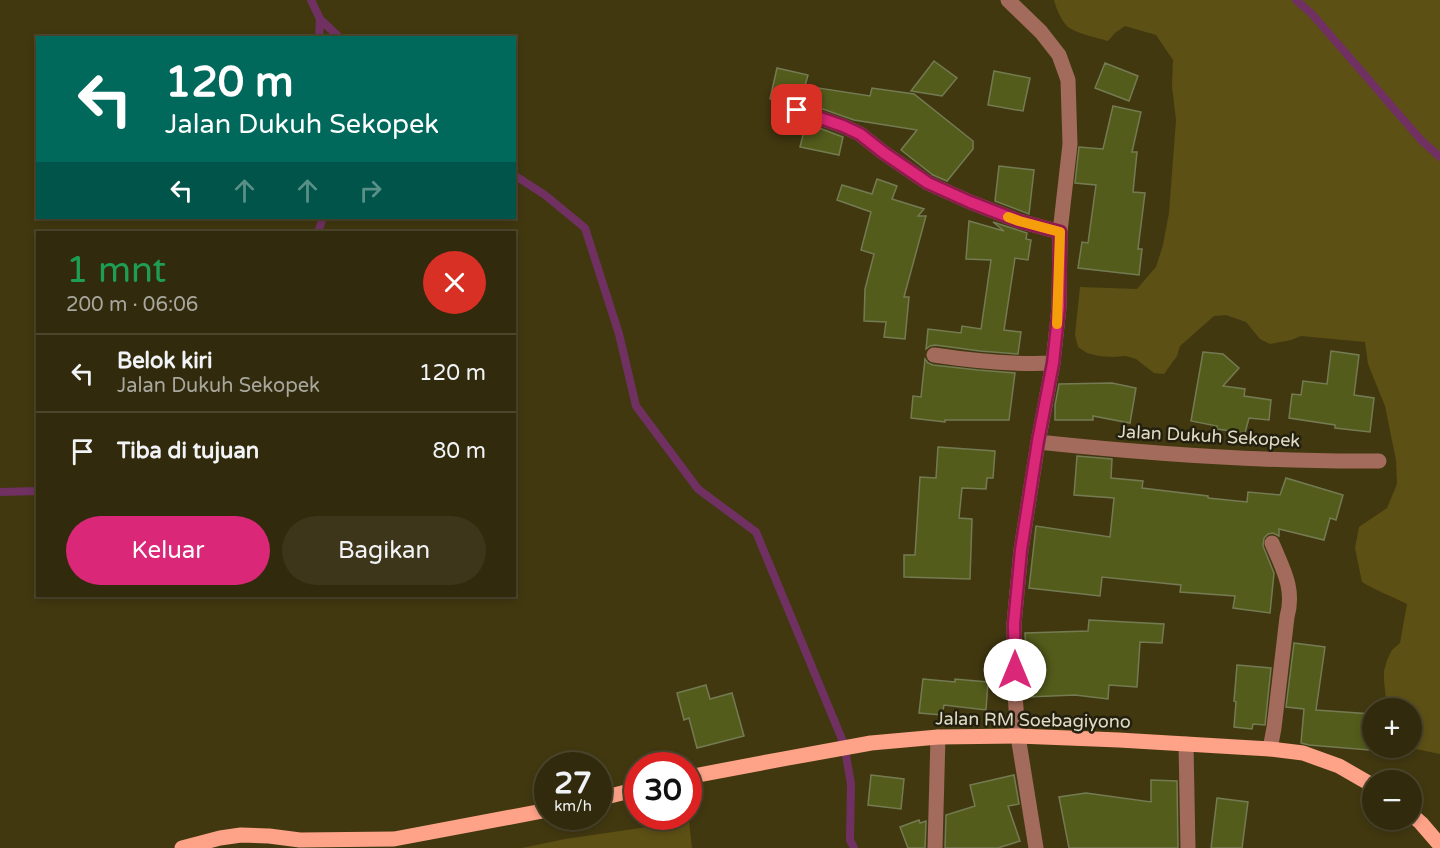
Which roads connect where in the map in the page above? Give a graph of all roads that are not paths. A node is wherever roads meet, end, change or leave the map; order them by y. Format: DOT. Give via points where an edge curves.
graph roads {
  1 [pos="1008,0"];
  2 [pos="797,110"];
  3 [pos="1060,232"];
  4 [pos="934,355"];
  5 [pos="1053,363"];
  6 [pos="1038,441"];
  7 [pos="1379,461"];
  8 [pos="1272,543"];
  9 [pos="1018,736"];
  10 [pos="938,737"];
  11 [pos="1186,744"];
  12 [pos="1270,748"];
  13 [pos="702,774"];
  14 [pos="1362,779"];
  15 [pos="534,813"];
  16 [pos="1422,824"];
  17 [pos="396,843"];
  18 [pos="1440,845"];
  19 [pos="182,848"];
  20 [pos="935,848"];
  21 [pos="1036,848"];
  22 [pos="1188,848"];
  1 -- 3 [label="street" via="1059,55 1068,81 1071,144"];
  2 -- 3 [label="street" via="860,134 928,183 1019,221"];
  3 -- 5 [label="street" via="1059,307"];
  4 -- 5 [label="street" via="981,362"];
  5 -- 6 [label="street"];
  6 -- 7 [label="street, Jalan Dukuh Sekopek" via="1210,457"];
  6 -- 9 [label="street" via="1014,624"];
  8 -- 12 [label="street" via="1285,573 1290,609"];
  9 -- 10 [label="main road, Jalan RM Soebagiyono"];
  9 -- 11 [label="main road, Jalan RM Soebagiyono"];
  9 -- 21 [label="street"];
  10 -- 13 [label="main road, Jalan RM Soebagiyono" via="871,743"];
  10 -- 20 [label="street"];
  11 -- 12 [label="main road, Jalan RM Soebagiyono"];
  11 -- 22 [label="street"];
  12 -- 14 [label="main road, Jalan RM Soebagiyono" via="1303,753"];
  15 -- 17 [label="main road"];
  16 -- 18 [label="main road"];
  17 -- 19 [label="main road" via="241,836"];
}
